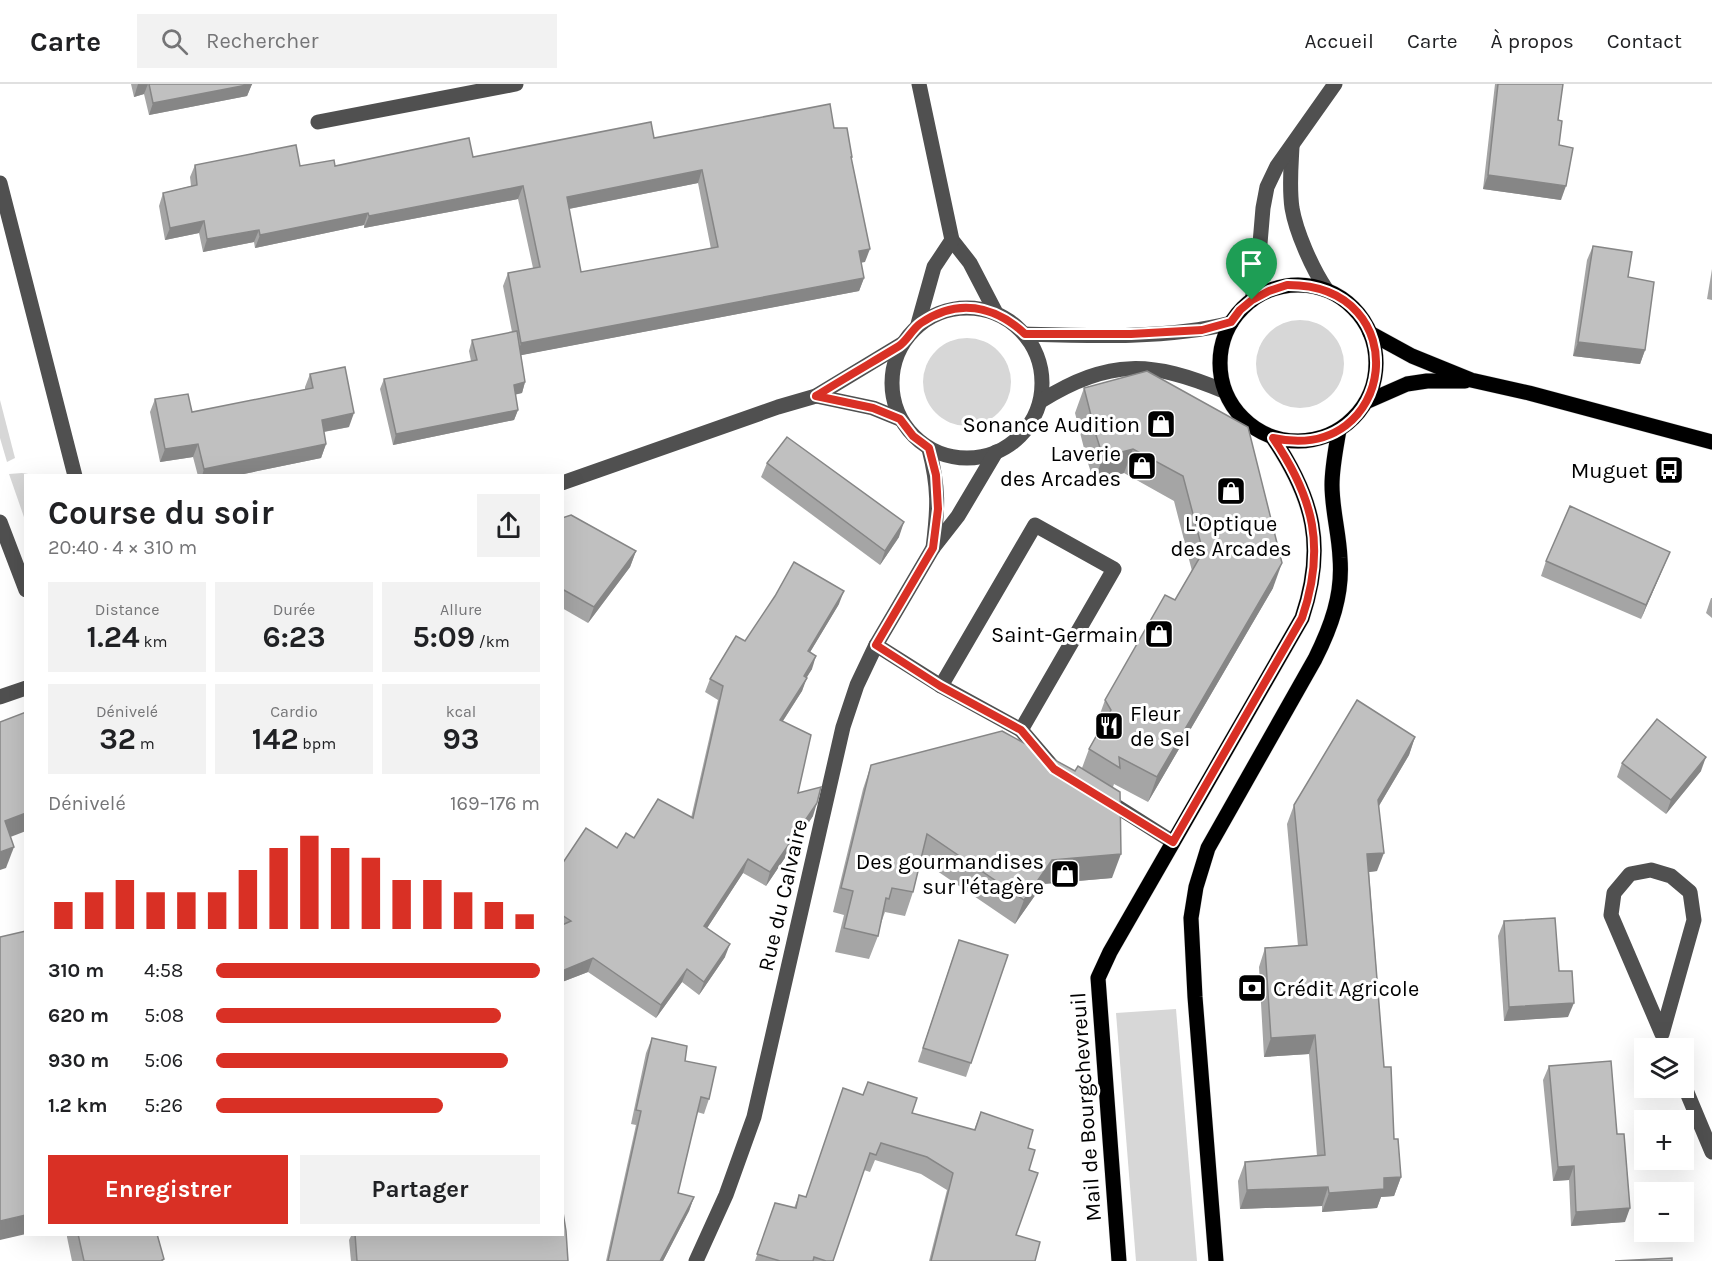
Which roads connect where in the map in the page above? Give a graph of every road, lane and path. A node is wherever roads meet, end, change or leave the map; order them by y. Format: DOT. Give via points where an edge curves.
graph roads {
  1 [pos="919,84"];
  2 [pos="1335,84"];
  3 [pos="508,85"];
  4 [pos="318,122"];
  5 [pos="1292,147"];
  6 [pos="0,183"];
  7 [pos="951,240"];
  8 [pos="1326,290"];
  9 [pos="1252,300"];
  10 [pos="996,313"];
  11 [pos="1231,322"];
  12 [pos="918,324"];
  13 [pos="1370,333"];
  14 [pos="1025,334"];
  15 [pos="902,344"];
  16 [pos="1472,380"];
  17 [pos="1224,391"];
  18 [pos="816,396"];
  19 [pos="1041,400"];
  20 [pos="1366,402"];
  21 [pos="900,419"];
  22 [pos="1339,430"];
  23 [pos="1273,438"];
  24 [pos="1712,442"];
  25 [pos="929,448"];
  26 [pos="996,453"];
  27 [pos="74,474"];
  28 [pos="564,482"];
  29 [pos="0,522"];
  30 [pos="933,548"];
  31 [pos="24,585"];
  32 [pos="876,645"];
  33 [pos="940,686"];
  34 [pos="24,688"];
  35 [pos="0,698"];
  36 [pos="1021,730"];
  37 [pos="1063,774"];
  38 [pos="1090,790"];
  39 [pos="1173,842"];
  40 [pos="1665,1041"];
  41 [pos="1689,1098"];
  42 [pos="1712,1152"];
  43 [pos="696,1261"];
  44 [pos="1119,1261"];
  45 [pos="1216,1261"];
  1 -- 7 [label="street"];
  2 -- 5 [label="street"];
  3 -- 4 [label="street"];
  5 -- 8 [label="street" via="1292,209 1312,268"];
  5 -- 9 [label="street" via="1267,187"];
  6 -- 27 [label="street"];
  7 -- 10 [label="street" via="970,263"];
  7 -- 12 [label="street" via="934,267"];
  8 -- 9 [label="main road" via="1287,285"];
  8 -- 13 [label="main road" via="1353,306"];
  9 -- 11 [label="main road"];
  10 -- 12 [label="street" via="956,308"];
  10 -- 14 [label="street"];
  11 -- 14 [label="street" via="1202,330 1165,333"];
  11 -- 17 [label="main road" via="1220,356"];
  12 -- 15 [label="street"];
  13 -- 16 [label="main road" via="1412,356"];
  13 -- 20 [label="main road" via="1377,368"];
  14 -- 19 [label="street" via="1037,354"];
  15 -- 18 [label="street"];
  15 -- 21 [label="street" via="891,381"];
  16 -- 20 [label="main road" via="1407,384"];
  16 -- 24 [label="main road"];
  17 -- 19 [label="street" via="1166,371 1131,368 1088,376"];
  17 -- 23 [label="main road" via="1244,420"];
  18 -- 21 [label="street"];
  18 -- 28 [label="street"];
  19 -- 26 [label="street" via="1031,423 1016,440"];
  20 -- 22 [label="main road"];
  21 -- 25 [label="street"];
  22 -- 23 [label="main road" via="1307,442"];
  22 -- 45 [label="main road" via="1332,482 1340,559 1337,606 1315,659 1208,848 1191,918"];
  23 -- 39 [label="main road, Mail de Bourgchevreuil" via="1292,466 1308,508 1315,563 1311,592 1302,618"];
  25 -- 26 [label="street" via="951,457 974,458"];
  25 -- 30 [label="street, Rue du Calvaire" via="938,509"];
  26 -- 30 [label="street, Rue du Calvaire" via="958,516"];
  29 -- 31 [label="street"];
  30 -- 32 [label="street, Rue du Calvaire"];
  32 -- 33 [label="street"];
  32 -- 43 [label="street, Rue du Calvaire" via="843,727 754,1117 726,1195"];
  33 -- 36 [label="street"];
  33 -- 36 [label="street" via="1035,525 1114,569"];
  34 -- 35 [label="street"];
  36 -- 37 [label="street" via="1054,769"];
  38 -- 39 [label="street"];
  39 -- 44 [label="main road, Mail de Bourgchevreuil" via="1098,978"];
  40 -- 40 [label="street" via="1611,915 1614,893 1630,874 1651,870 1671,876 1690,892 1694,920"];
  41 -- 42 [label="street"];
}
